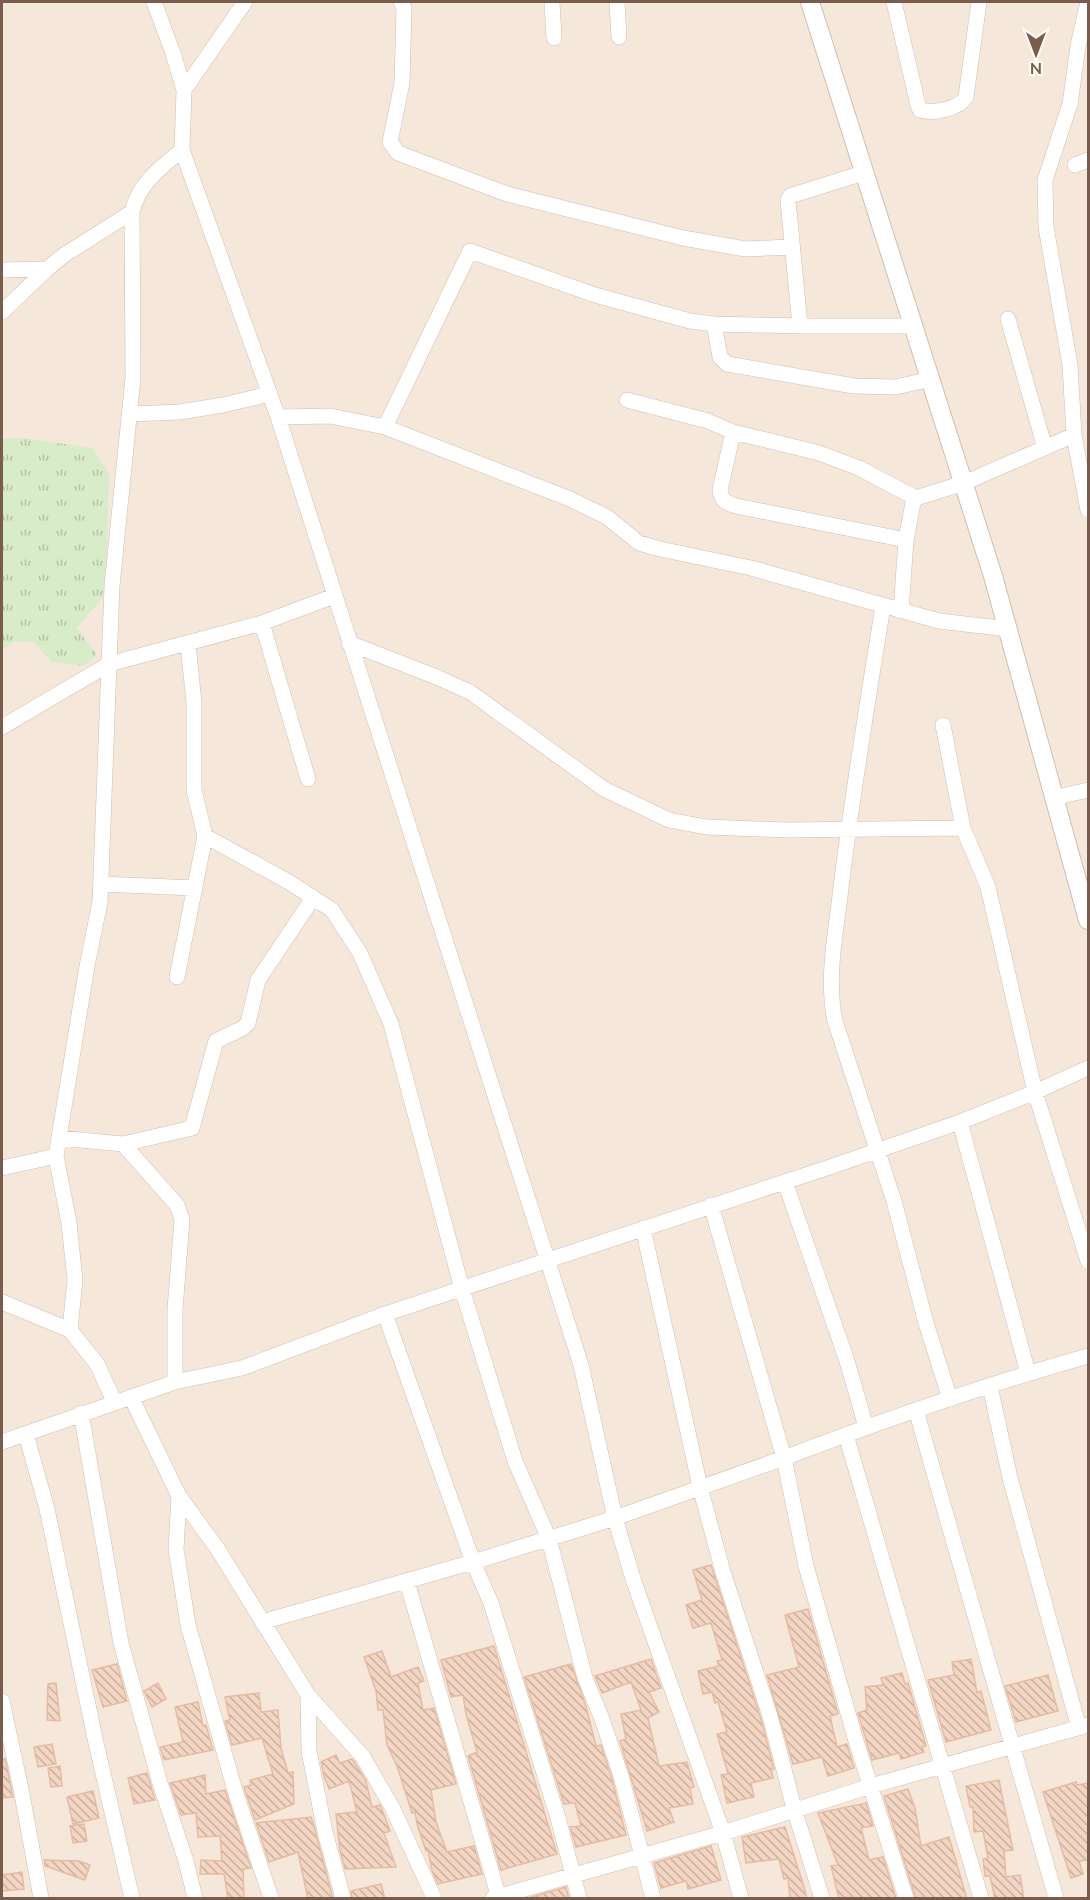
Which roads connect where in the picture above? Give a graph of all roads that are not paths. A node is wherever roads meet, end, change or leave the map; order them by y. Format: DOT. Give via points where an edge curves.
graph roads {
  1 [pos="153,2"];
  2 [pos="245,2"];
  3 [pos="401,2"];
  4 [pos="552,2"];
  5 [pos="617,2"];
  6 [pos="810,2"];
  7 [pos="894,2"];
  8 [pos="979,2"];
  9 [pos="1088,2"];
  10 [pos="619,37"];
  11 [pos="554,38"];
  12 [pos="183,90"];
  13 [pos="182,150"];
  14 [pos="863,173"];
  15 [pos="132,212"];
  16 [pos="792,247"];
  17 [pos="47,268"];
  18 [pos="2,270"];
  19 [pos="2,312"];
  20 [pos="1008,319"];
  21 [pos="714,324"];
  22 [pos="800,326"];
  23 [pos="914,326"];
  24 [pos="931,379"];
  25 [pos="270,394"];
  26 [pos="627,400"];
  27 [pos="130,414"];
  28 [pos="278,417"];
  29 [pos="386,427"];
  30 [pos="733,432"];
  31 [pos="1074,435"];
  32 [pos="1045,448"];
  33 [pos="964,483"];
  34 [pos="916,498"];
  35 [pos="1089,510"];
  36 [pos="906,540"];
  37 [pos="334,596"];
  38 [pos="883,606"];
  39 [pos="900,611"];
  40 [pos="262,623"];
  41 [pos="1008,629"];
  42 [pos="349,643"];
  43 [pos="188,644"];
  44 [pos="109,664"];
  45 [pos="943,725"];
  46 [pos="2,727"];
  47 [pos="308,779"];
  48 [pos="1089,790"];
  49 [pos="1053,798"];
  50 [pos="847,828"];
  51 [pos="963,828"];
  52 [pos="205,836"];
  53 [pos="101,884"];
  54 [pos="195,888"];
  55 [pos="313,898"];
  56 [pos="1089,920"];
  57 [pos="177,977"];
  58 [pos="1089,1068"];
  59 [pos="1035,1092"];
  60 [pos="960,1122"];
  61 [pos="59,1138"];
  62 [pos="123,1144"];
  63 [pos="877,1150"];
  64 [pos="56,1156"];
  65 [pos="2,1168"];
  66 [pos="785,1182"];
  67 [pos="711,1205"];
  68 [pos="643,1228"];
  69 [pos="546,1261"];
  70 [pos="1089,1261"];
  71 [pos="462,1289"];
  72 [pos="2,1302"];
  73 [pos="385,1314"];
  74 [pos="70,1330"];
  75 [pos="1089,1356"];
  76 [pos="1028,1373"];
  77 [pos="175,1382"];
  78 [pos="990,1386"];
  79 [pos="131,1397"];
  80 [pos="950,1399"];
  81 [pos="114,1401"];
  82 [pos="916,1410"];
  83 [pos="81,1413"];
  84 [pos="866,1427"];
  85 [pos="26,1434"];
  86 [pos="846,1435"];
  87 [pos="2,1439"];
  88 [pos="784,1458"];
  89 [pos="700,1487"];
  90 [pos="179,1496"];
  91 [pos="615,1518"];
  92 [pos="549,1539"];
  93 [pos="473,1562"];
  94 [pos="408,1582"];
  95 [pos="262,1622"];
  96 [pos="308,1695"];
  97 [pos="2,1701"];
  98 [pos="1084,1727"];
  99 [pos="1013,1746"];
  100 [pos="943,1767"];
  101 [pos="872,1786"];
  102 [pos="795,1812"];
  103 [pos="723,1833"];
  104 [pos="642,1857"];
  105 [pos="573,1876"];
  106 [pos="497,1898"];
  107 [pos="41,1899"];
  108 [pos="132,1899"];
  109 [pos="195,1899"];
  110 [pos="271,1899"];
  111 [pos="344,1899"];
  112 [pos="434,1899"];
  113 [pos="579,1899"];
  114 [pos="653,1899"];
  115 [pos="741,1899"];
  116 [pos="822,1899"];
  117 [pos="906,1899"];
  118 [pos="981,1899"];
  119 [pos="1056,1899"];
  1 -- 12 [label="street"];
  2 -- 12 [label="street"];
  3 -- 16 [label="street" via="402,83 390,142 398,153 507,194 682,238 745,249"];
  4 -- 11 [label="street"];
  5 -- 10 [label="street"];
  6 -- 14 [label="street"];
  7 -- 8 [label="street" via="918,105 927,112 958,105 966,97"];
  9 -- 31 [label="street" via="1070,104 1045,180 1046,227 1070,365"];
  12 -- 13 [label="street"];
  13 -- 15 [label="street" via="148,178"];
  13 -- 25 [label="street"];
  14 -- 16 [label="street" via="790,196 787,207"];
  14 -- 23 [label="street"];
  15 -- 17 [label="street"];
  15 -- 27 [label="street"];
  16 -- 22 [label="street"];
  17 -- 18 [label="street"];
  17 -- 19 [label="street"];
  20 -- 32 [label="street"];
  21 -- 22 [label="street"];
  21 -- 24 [label="street" via="720,357 727,364 854,386 896,387"];
  21 -- 29 [label="street" via="595,295 470,251"];
  22 -- 23 [label="street"];
  23 -- 24 [label="street"];
  24 -- 33 [label="street"];
  25 -- 27 [label="street" via="180,412"];
  25 -- 28 [label="street"];
  26 -- 30 [label="street" via="708,421"];
  27 -- 44 [label="street" via="112,586"];
  28 -- 29 [label="street" via="330,416"];
  28 -- 37 [label="street"];
  29 -- 38 [label="street" via="570,499 607,518 639,543 751,568"];
  30 -- 34 [label="street" via="819,453 859,468"];
  30 -- 36 [label="street" via="720,490 726,503"];
  31 -- 32 [label="street"];
  31 -- 35 [label="street"];
  32 -- 33 [label="street"];
  33 -- 34 [label="street"];
  33 -- 41 [label="street"];
  34 -- 36 [label="street"];
  36 -- 39 [label="street"];
  37 -- 40 [label="street"];
  37 -- 42 [label="street"];
  38 -- 39 [label="street"];
  38 -- 50 [label="street"];
  39 -- 41 [label="street" via="939,621"];
  40 -- 43 [label="street"];
  40 -- 47 [label="street"];
  41 -- 49 [label="street"];
  42 -- 50 [label="street" via="470,692 604,789 669,820 706,827"];
  42 -- 69 [label="street"];
  43 -- 44 [label="street"];
  43 -- 52 [label="street" via="194,703 194,790"];
  44 -- 46 [label="street"];
  44 -- 53 [label="street"];
  45 -- 51 [label="street"];
  48 -- 49 [label="street"];
  49 -- 56 [label="street"];
  50 -- 51 [label="street"];
  50 -- 63 [label="street" via="831,972 832,1003"];
  51 -- 59 [label="street" via="988,887"];
  52 -- 54 [label="street"];
  52 -- 55 [label="street"];
  53 -- 54 [label="street"];
  53 -- 61 [label="street"];
  54 -- 57 [label="street"];
  55 -- 62 [label="street" via="258,980 248,1023 216,1041 192,1128"];
  55 -- 71 [label="street" via="332,910 360,953 391,1024"];
  58 -- 59 [label="street"];
  59 -- 60 [label="street"];
  59 -- 70 [label="street"];
  60 -- 63 [label="street"];
  60 -- 76 [label="street"];
  61 -- 62 [label="street"];
  61 -- 64 [label="street"];
  62 -- 77 [label="street" via="177,1205 182,1219 175,1310"];
  63 -- 66 [label="street"];
  63 -- 80 [label="street"];
  64 -- 65 [label="street"];
  64 -- 74 [label="street" via="75,1280"];
  66 -- 67 [label="street"];
  66 -- 84 [label="street"];
  67 -- 68 [label="street"];
  67 -- 88 [label="street"];
  68 -- 69 [label="street"];
  68 -- 89 [label="street"];
  69 -- 71 [label="street"];
  69 -- 91 [label="street" via="581,1365"];
  71 -- 73 [label="street"];
  71 -- 92 [label="street" via="515,1461"];
  72 -- 74 [label="street"];
  73 -- 77 [label="street" via="242,1368"];
  73 -- 93 [label="street"];
  74 -- 81 [label="street" via="97,1364"];
  75 -- 76 [label="street"];
  76 -- 78 [label="street"];
  77 -- 79 [label="street"];
  78 -- 80 [label="street"];
  78 -- 98 [label="street" via="1010,1478"];
  79 -- 81 [label="street"];
  79 -- 90 [label="street"];
  80 -- 82 [label="street"];
  81 -- 83 [label="street"];
  82 -- 84 [label="street"];
  82 -- 99 [label="street"];
  83 -- 85 [label="street"];
  83 -- 109 [label="street" via="121,1642"];
  84 -- 86 [label="street"];
  85 -- 87 [label="street"];
  85 -- 108 [label="street" via="47,1509"];
  86 -- 88 [label="street"];
  86 -- 100 [label="street"];
  88 -- 89 [label="street"];
  88 -- 101 [label="street" via="806,1566"];
  89 -- 91 [label="street"];
  89 -- 102 [label="street"];
  90 -- 95 [label="street" via="217,1548"];
  90 -- 110 [label="street" via="176,1549 188,1625 236,1794"];
  91 -- 92 [label="street"];
  91 -- 103 [label="street" via="633,1582"];
  92 -- 93 [label="street"];
  92 -- 104 [label="street" via="585,1678 621,1776"];
  93 -- 94 [label="street"];
  93 -- 105 [label="street" via="491,1603"];
  94 -- 95 [label="street"];
  94 -- 106 [label="street"];
  95 -- 96 [label="street"];
  96 -- 111 [label="street" via="309,1751 325,1832"];
  96 -- 112 [label="street" via="363,1757 392,1807"];
  97 -- 107 [label="street"];
  98 -- 99 [label="street"];
  99 -- 100 [label="street"];
  99 -- 119 [label="street"];
  100 -- 101 [label="street"];
  100 -- 118 [label="street"];
  101 -- 102 [label="street"];
  101 -- 117 [label="street"];
  102 -- 103 [label="street"];
  102 -- 116 [label="street"];
  103 -- 104 [label="street"];
  103 -- 115 [label="street"];
  104 -- 105 [label="street"];
  104 -- 114 [label="street"];
  105 -- 106 [label="street"];
  105 -- 113 [label="street"];
}
